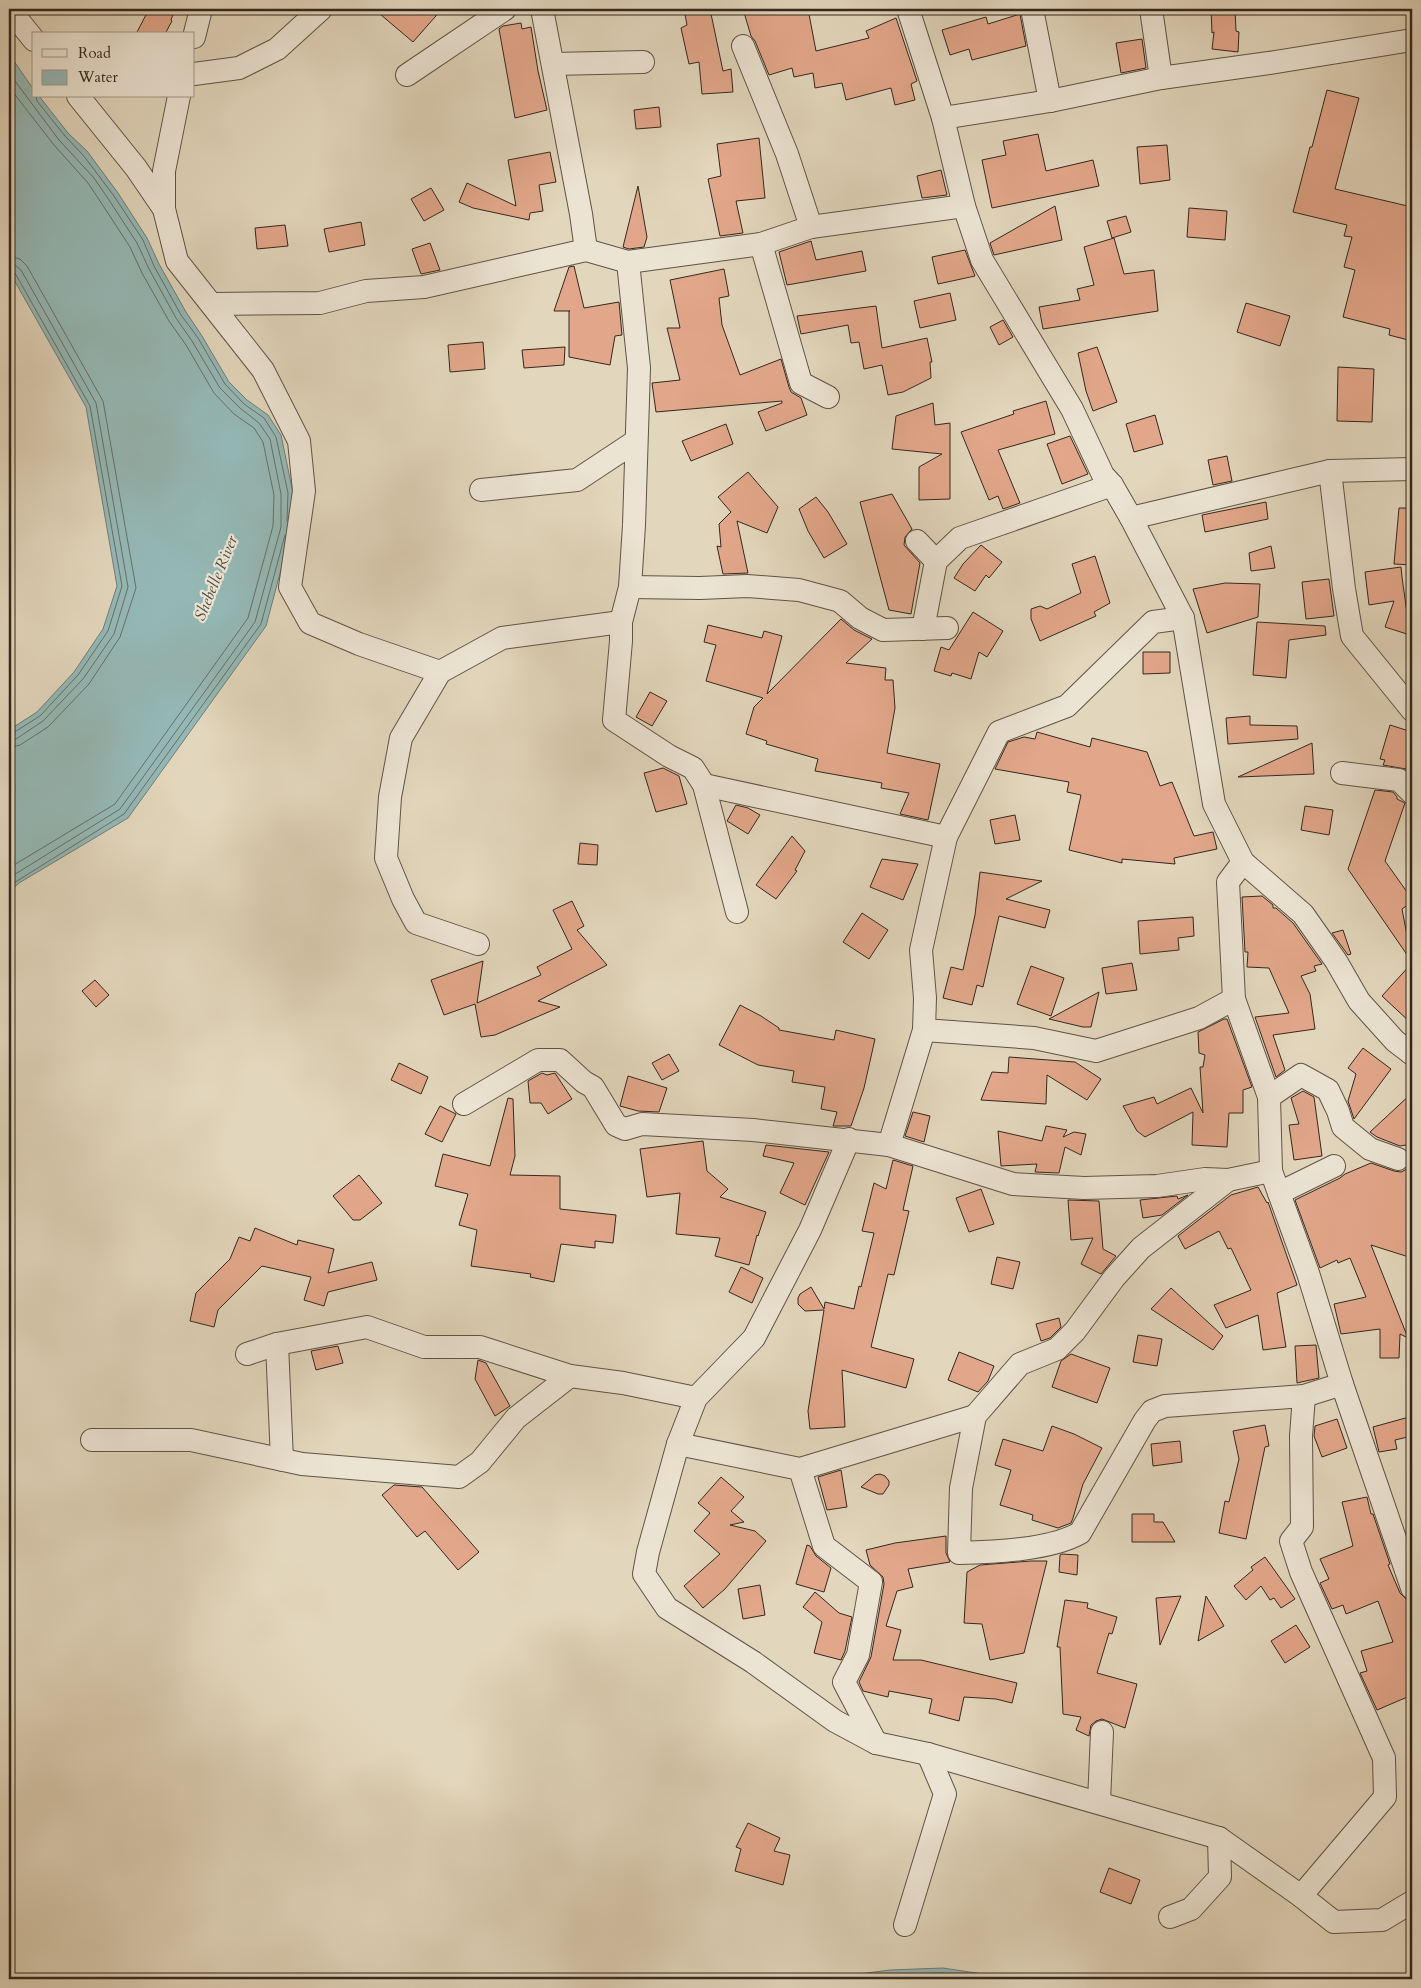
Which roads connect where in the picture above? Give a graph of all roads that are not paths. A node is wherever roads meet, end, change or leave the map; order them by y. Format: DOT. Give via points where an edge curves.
graph roads {
  1 [pos="9,9"];
  2 [pos="201,9"];
  3 [pos="321,9"];
  4 [pos="505,9"];
  5 [pos="542,9"];
  6 [pos="908,9"];
  7 [pos="1032,9"];
  8 [pos="1152,9"];
  9 [pos="195,32"];
  10 [pos="32,38"];
  11 [pos="1412,40"];
  12 [pos="743,46"];
  13 [pos="643,62"];
  14 [pos="553,64"];
  15 [pos="195,74"];
  16 [pos="407,75"];
  17 [pos="1161,78"];
  18 [pos="80,98"];
  19 [pos="179,98"];
  20 [pos="1050,101"];
  21 [pos="943,118"];
  22 [pos="964,206"];
  23 [pos="164,209"];
  24 [pos="811,226"];
  25 [pos="761,244"];
  26 [pos="586,250"];
  27 [pos="628,262"];
  28 [pos="212,304"];
  29 [pos="828,397"];
  30 [pos="636,441"];
  31 [pos="1412,469"];
  32 [pos="1330,471"];
  33 [pos="1112,485"];
  34 [pos="481,490"];
  35 [pos="1131,518"];
  36 [pos="918,541"];
  37 [pos="936,561"];
  38 [pos="630,587"];
  39 [pos="1183,618"];
  40 [pos="621,622"];
  41 [pos="923,628"];
  42 [pos="947,628"];
  43 [pos="440,672"];
  44 [pos="1412,702"];
  45 [pos="1342,773"];
  46 [pos="704,786"];
  47 [pos="1412,793"];
  48 [pos="946,837"];
  49 [pos="1242,862"];
  50 [pos="737,912"];
  51 [pos="478,944"];
  52 [pos="1234,999"];
  53 [pos="924,1030"];
  54 [pos="1412,1054"];
  55 [pos="1269,1097"];
  56 [pos="464,1104"];
  57 [pos="848,1139"];
  58 [pos="888,1145"];
  59 [pos="1398,1159"];
  60 [pos="1334,1166"];
  61 [pos="1271,1171"];
  62 [pos="1228,1180"];
  63 [pos="1279,1193"];
  64 [pos="276,1344"];
  65 [pos="247,1354"];
  66 [pos="570,1376"];
  67 [pos="1342,1384"];
  68 [pos="1304,1396"];
  69 [pos="696,1398"];
  70 [pos="974,1416"];
  71 [pos="92,1440"];
  72 [pos="678,1444"];
  73 [pos="282,1460"];
  74 [pos="800,1469"];
  75 [pos="1412,1588"];
  76 [pos="1102,1732"];
  77 [pos="876,1742"];
  78 [pos="928,1754"];
  79 [pos="1099,1802"];
  80 [pos="1219,1838"];
  81 [pos="1301,1896"];
  82 [pos="1412,1902"];
  83 [pos="1170,1917"];
  84 [pos="905,1925"];
  1 -- 10 [label="street"];
  2 -- 9 [label="street"];
  3 -- 15 [label="street" via="277,49 239,68"];
  4 -- 16 [label="street"];
  5 -- 14 [label="street"];
  6 -- 21 [label="street"];
  7 -- 20 [label="street"];
  8 -- 17 [label="street"];
  11 -- 17 [label="street"];
  12 -- 24 [label="street" via="787,154"];
  13 -- 14 [label="street"];
  14 -- 26 [label="street"];
  17 -- 20 [label="street"];
  18 -- 23 [label="street" via="136,168"];
  19 -- 23 [label="street" via="164,171"];
  20 -- 21 [label="street"];
  21 -- 22 [label="street"];
  22 -- 24 [label="street"];
  22 -- 33 [label="street" via="982,260 1072,409 1103,475"];
  23 -- 28 [label="street" via="177,261"];
  24 -- 25 [label="street"];
  25 -- 27 [label="street"];
  25 -- 29 [label="street" via="801,383"];
  26 -- 27 [label="street"];
  26 -- 28 [label="street" via="424,288 366,291 320,303"];
  27 -- 30 [label="street" via="639,368"];
  28 -- 43 [label="street" via="263,370 299,441 304,491 290,587 310,623"];
  30 -- 34 [label="street" via="577,480"];
  30 -- 38 [label="street"];
  31 -- 32 [label="street"];
  32 -- 35 [label="street"];
  32 -- 44 [label="street" via="1352,636"];
  33 -- 35 [label="street"];
  33 -- 37 [label="street" via="960,538"];
  35 -- 39 [label="street"];
  36 -- 37 [label="street"];
  37 -- 41 [label="street"];
  38 -- 40 [label="street"];
  38 -- 41 [label="street" via="747,586 799,590 840,601 860,618 883,630"];
  39 -- 48 [label="street" via="1154,622 1067,706 999,732"];
  39 -- 49 [label="street" via="1214,804"];
  40 -- 43 [label="street" via="502,638"];
  40 -- 46 [label="street" via="614,720 693,768"];
  41 -- 42 [label="street"];
  43 -- 51 [label="street" via="401,738 390,797 386,858 416,923"];
  45 -- 47 [label="street" via="1399,780"];
  46 -- 48 [label="street"];
  46 -- 50 [label="street"];
  48 -- 53 [label="street" via="921,950"];
  49 -- 52 [label="street" via="1228,882"];
  49 -- 54 [label="street" via="1303,914 1359,1001 1395,1041"];
  52 -- 53 [label="street" via="1199,1018 1096,1052 1034,1038"];
  52 -- 55 [label="street"];
  53 -- 58 [label="street"];
  55 -- 59 [label="street" via="1301,1074 1328,1090 1343,1127 1370,1149"];
  55 -- 61 [label="street"];
  56 -- 57 [label="street" via="538,1060 560,1060 593,1087 616,1125 624,1129 642,1124"];
  57 -- 58 [label="street"];
  57 -- 69 [label="street" via="810,1230 754,1338"];
  58 -- 62 [label="street" via="1012,1184 1084,1188"];
  60 -- 63 [label="street"];
  61 -- 62 [label="street"];
  61 -- 63 [label="street"];
  62 -- 70 [label="street" via="1141,1248 1114,1278 1076,1331 1057,1349 1020,1364"];
  63 -- 67 [label="street"];
  64 -- 65 [label="street"];
  64 -- 66 [label="street" via="367,1327 424,1347 480,1347"];
  64 -- 73 [label="street"];
  66 -- 69 [label="street"];
  66 -- 73 [label="street" via="516,1418 480,1462 459,1477"];
  67 -- 68 [label="street"];
  67 -- 75 [label="street"];
  68 -- 70 [label="street" via="1165,1406 1152,1411 1080,1533 1068,1540 994,1553 959,1553 961,1488"];
  68 -- 81 [label="street" via="1302,1527 1291,1541 1301,1572 1384,1758 1384,1797"];
  69 -- 72 [label="street"];
  70 -- 74 [label="street"];
  71 -- 73 [label="street" via="191,1440"];
  72 -- 74 [label="street"];
  72 -- 77 [label="street" via="644,1574 667,1608 753,1662 835,1721"];
  74 -- 77 [label="street" via="824,1546 871,1582 858,1655 844,1682"];
  76 -- 79 [label="street"];
  77 -- 78 [label="street"];
  78 -- 79 [label="street"];
  78 -- 84 [label="street" via="945,1794"];
  79 -- 80 [label="street"];
  80 -- 81 [label="street"];
  80 -- 83 [label="street" via="1220,1877 1191,1909"];
  81 -- 82 [label="street" via="1334,1922 1382,1920"];
}
